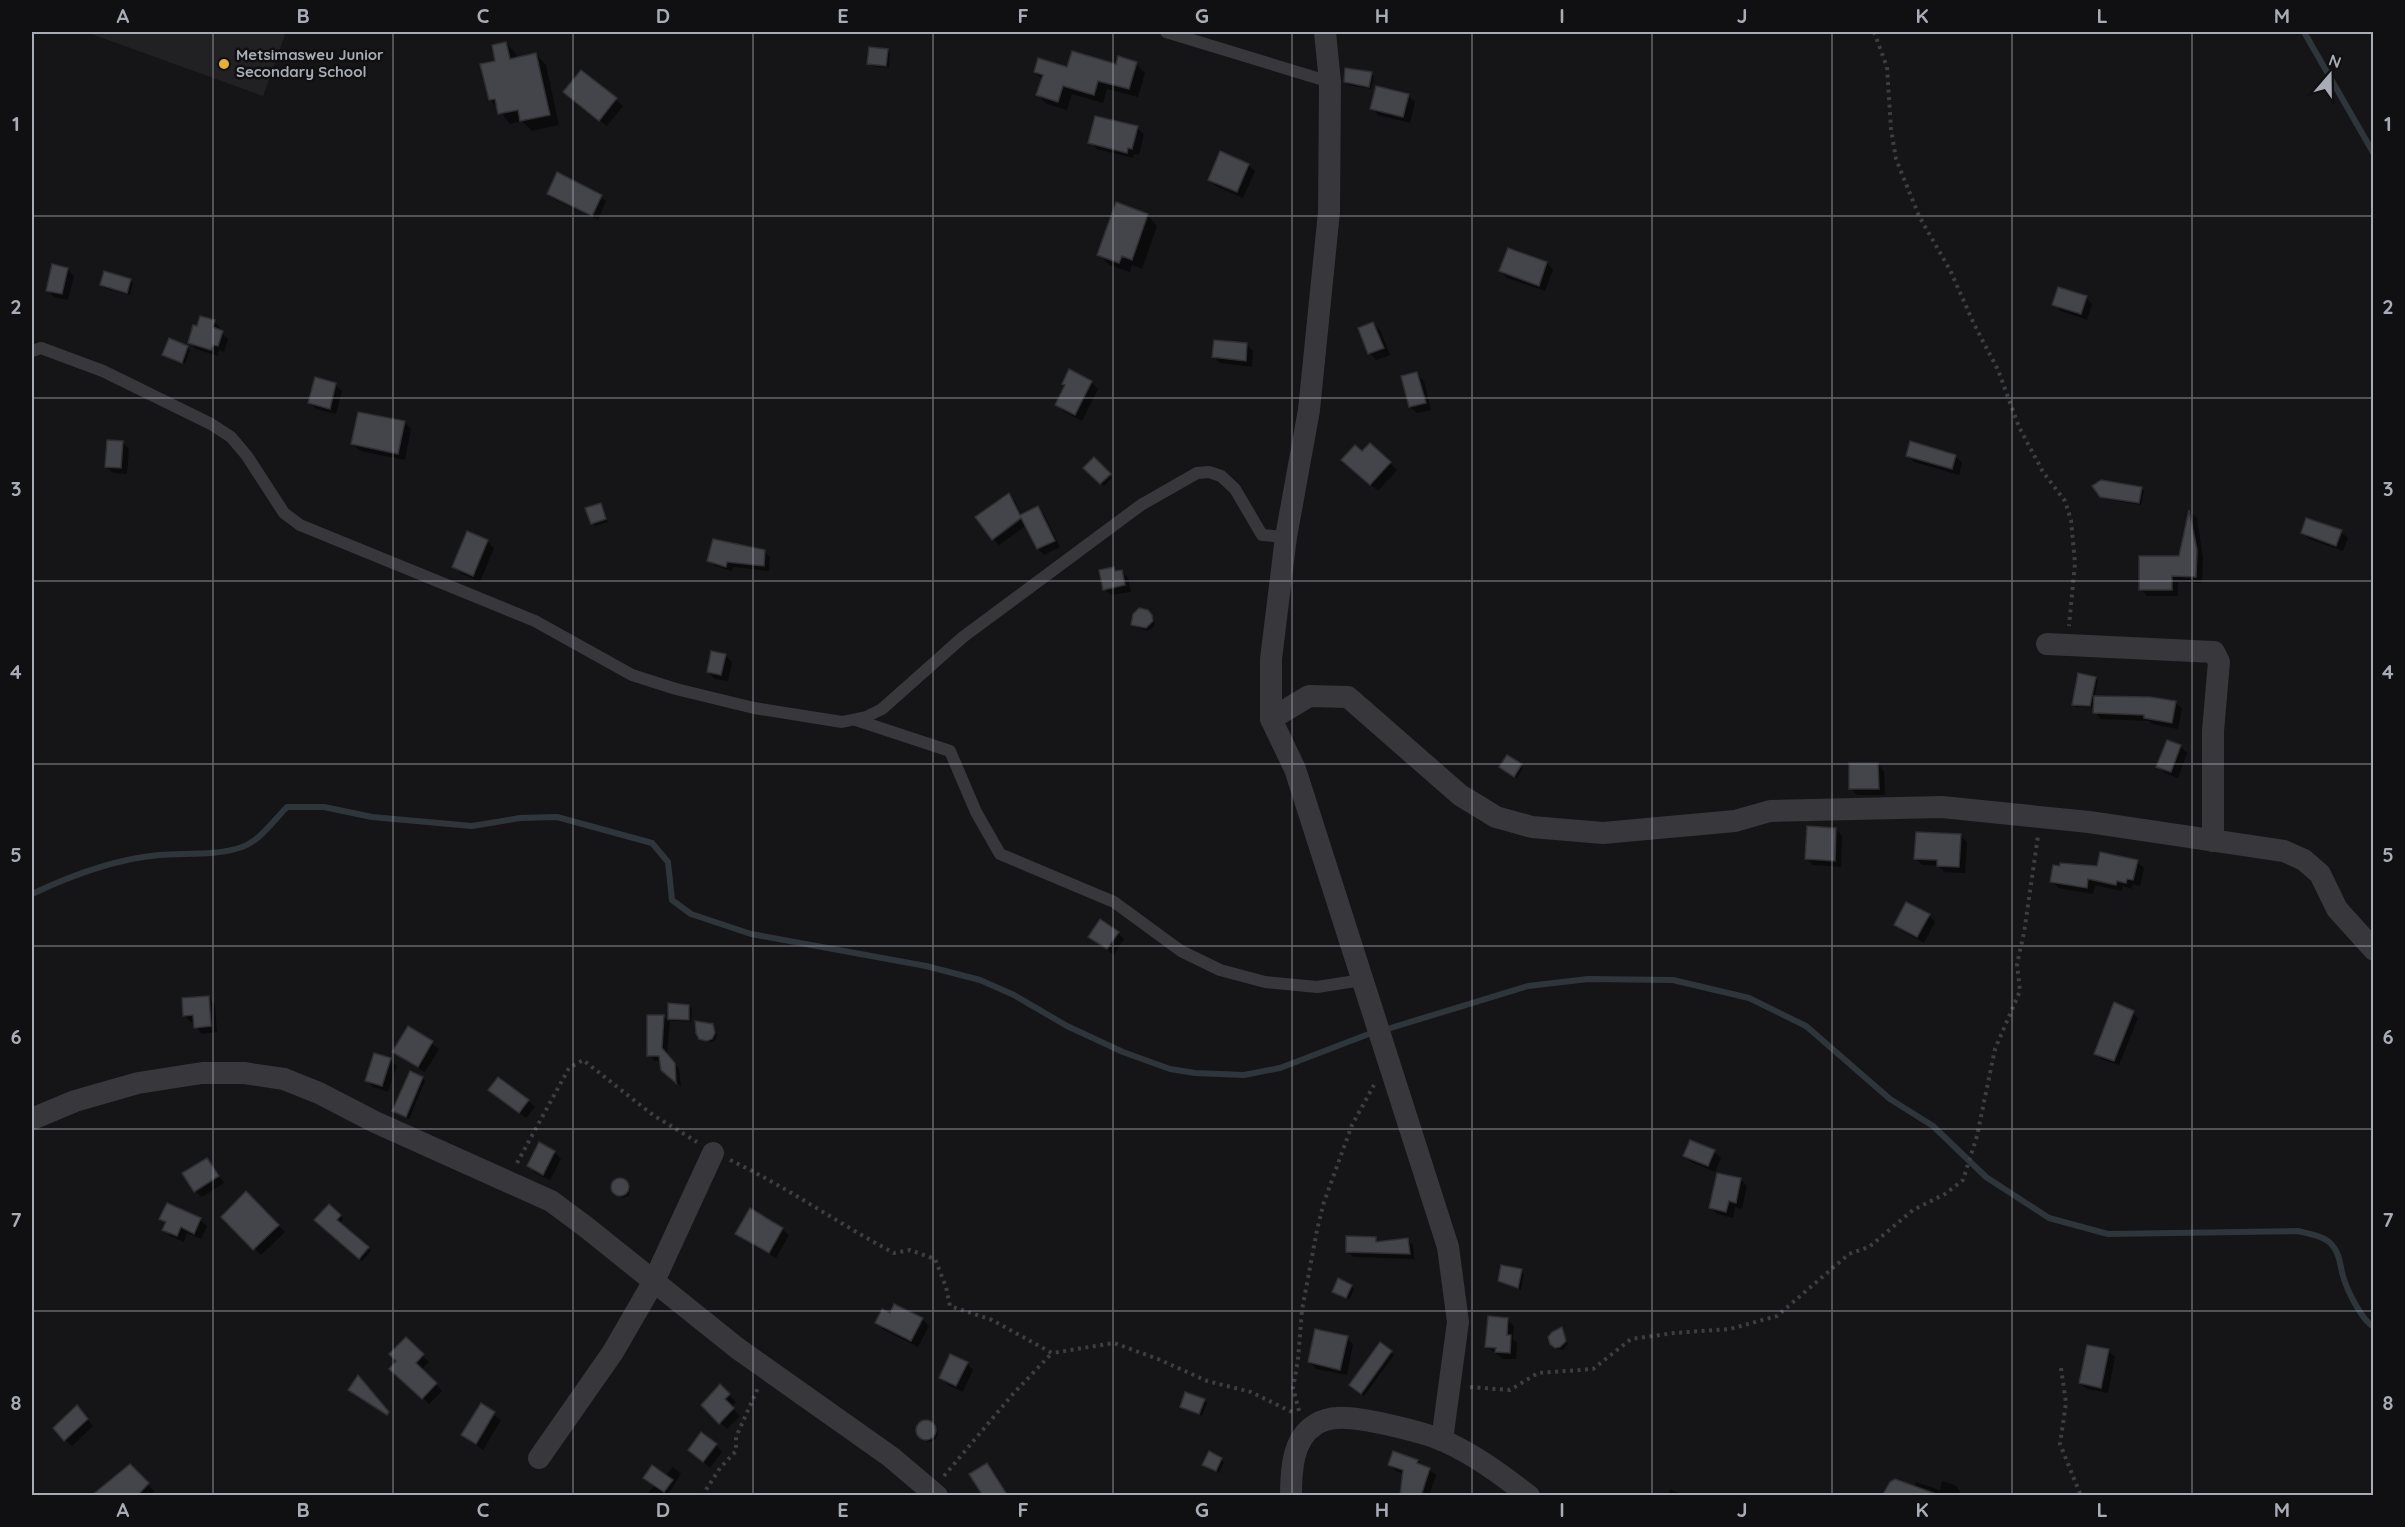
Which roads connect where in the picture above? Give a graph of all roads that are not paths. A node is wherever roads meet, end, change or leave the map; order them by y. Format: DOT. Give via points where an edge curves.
graph roads {
  1 [pos="1166,32"];
  2 [pos="1325,32"];
  3 [pos="1330,82"];
  4 [pos="32,351"];
  5 [pos="1286,537"];
  6 [pos="2057,644"];
  7 [pos="1271,719"];
  8 [pos="855,720"];
  9 [pos="2213,841"];
  10 [pos="2373,950"];
  11 [pos="1364,988"];
  12 [pos="32,1119"];
  13 [pos="713,1153"];
  14 [pos="654,1281"];
  15 [pos="1442,1440"];
  16 [pos="539,1458"];
  17 [pos="934,1493"];
  18 [pos="1291,1496"];
  19 [pos="1529,1496"];
  1 -- 3 [label="lane"];
  2 -- 3 [label="street"];
  3 -- 5 [label="street" via="1327,235 1309,410"];
  4 -- 8 [label="lane" via="41,348 103,371 211,424 231,437 284,513 300,525 535,621 632,675 754,708 842,722"];
  5 -- 7 [label="street" via="1271,659"];
  5 -- 8 [label="lane" via="1262,536 1235,489 1221,476 1197,473 1141,505 963,637 882,708"];
  6 -- 9 [label="street" via="2214,652 2219,662 2213,731"];
  7 -- 9 [label="street" via="1309,696 1348,697 1460,795 1496,817 1532,828 1603,833 1735,821 1770,811 1942,807"];
  7 -- 11 [label="street" via="1295,769"];
  8 -- 11 [label="lane" via="950,751 976,812 1000,854 1114,902 1181,951 1220,970 1264,982"];
  9 -- 10 [label="street" via="2284,851 2304,860 2320,874 2337,909"];
  11 -- 15 [label="street" via="1448,1247 1458,1322"];
  12 -- 14 [label="street" via="75,1101 138,1083 202,1073 244,1073 284,1079 551,1201"];
  13 -- 14 [label="street"];
  14 -- 16 [label="street" via="613,1352"];
  14 -- 17 [label="street"];
  15 -- 18 [label="street" via="1373,1421 1336,1418 1315,1425 1302,1438 1293,1458"];
  15 -- 19 [label="street" via="1490,1466"];
}
